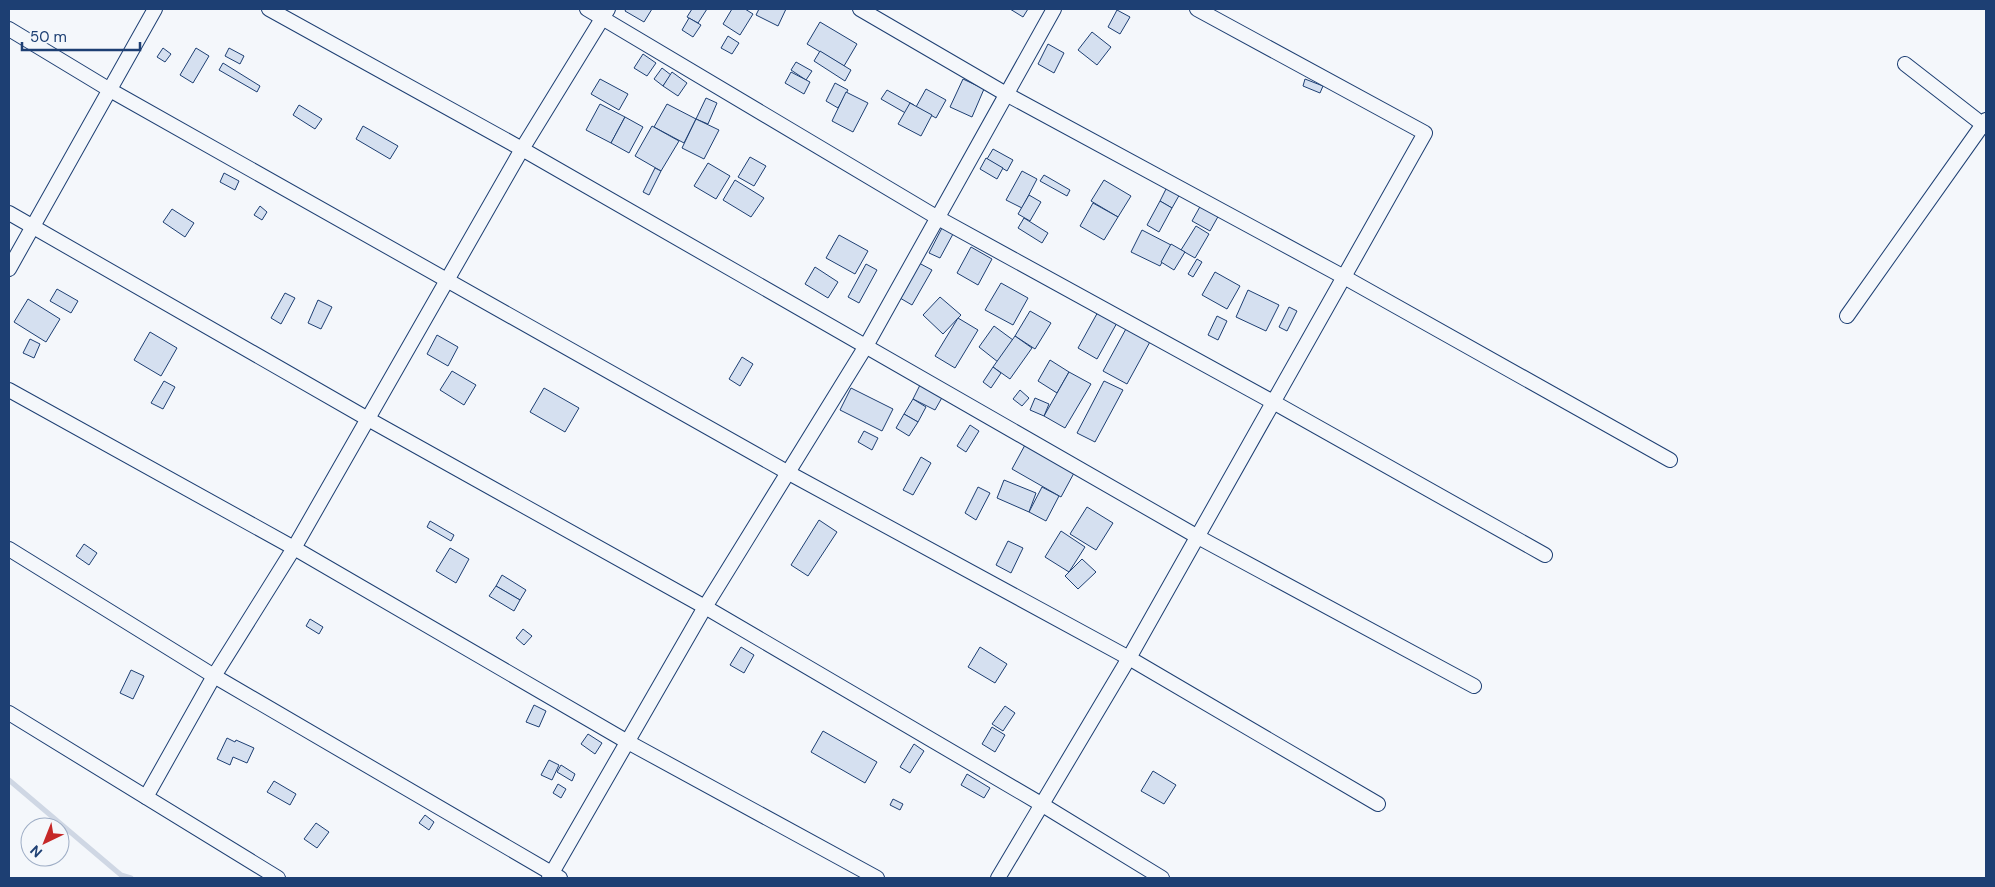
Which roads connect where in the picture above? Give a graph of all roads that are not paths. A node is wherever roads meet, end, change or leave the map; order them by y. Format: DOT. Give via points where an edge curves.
graph roads {
  1 [pos="155,9"];
  2 [pos="269,9"];
  3 [pos="587,9"];
  4 [pos="860,9"];
  5 [pos="1054,9"];
  6 [pos="1197,9"];
  7 [pos="605,13"];
  8 [pos="9,29"];
  9 [pos="1905,64"];
  10 [pos="110,90"];
  11 [pos="1006,94"];
  12 [pos="1985,124"];
  13 [pos="522,149"];
  14 [pos="9,213"];
  15 [pos="938,218"];
  16 [pos="32,227"];
  17 [pos="9,269"];
  18 [pos="1344,277"];
  19 [pos="447,280"];
  20 [pos="1847,316"];
  21 [pos="866,346"];
  22 [pos="9,390"];
  23 [pos="1273,402"];
  24 [pos="368,419"];
  25 [pos="1670,460"];
  26 [pos="787,472"];
  27 [pos="1198,537"];
  28 [pos="294,548"];
  29 [pos="9,549"];
  30 [pos="1546,555"];
  31 [pos="704,607"];
  32 [pos="1129,658"];
  33 [pos="214,676"];
  34 [pos="1474,686"];
  35 [pos="9,713"];
  36 [pos="626,741"];
  37 [pos="146,797"];
  38 [pos="1042,804"];
  39 [pos="1378,804"];
  40 [pos="553,877"];
  41 [pos="278,878"];
  42 [pos="877,878"];
  43 [pos="998,878"];
  44 [pos="1162,878"];
  1 -- 10 [label="street"];
  2 -- 13 [label="street"];
  3 -- 7 [label="street"];
  4 -- 11 [label="street"];
  5 -- 11 [label="street"];
  6 -- 18 [label="street" via="1425,133"];
  7 -- 13 [label="street"];
  7 -- 15 [label="street"];
  8 -- 10 [label="street"];
  9 -- 12 [label="street"];
  10 -- 16 [label="street"];
  10 -- 19 [label="street"];
  11 -- 15 [label="street"];
  11 -- 18 [label="street"];
  12 -- 20 [label="street"];
  13 -- 19 [label="street"];
  13 -- 21 [label="street"];
  14 -- 16 [label="street"];
  15 -- 21 [label="street"];
  15 -- 23 [label="street"];
  16 -- 17 [label="street"];
  16 -- 24 [label="street"];
  18 -- 23 [label="street"];
  18 -- 25 [label="street"];
  19 -- 24 [label="street"];
  19 -- 26 [label="street"];
  21 -- 26 [label="street"];
  21 -- 27 [label="street"];
  22 -- 28 [label="street"];
  23 -- 27 [label="street"];
  23 -- 30 [label="street"];
  24 -- 28 [label="street"];
  24 -- 31 [label="street"];
  26 -- 31 [label="street"];
  26 -- 32 [label="street"];
  27 -- 32 [label="street"];
  27 -- 34 [label="street"];
  28 -- 33 [label="street"];
  28 -- 36 [label="street"];
  29 -- 33 [label="street"];
  31 -- 36 [label="street"];
  31 -- 38 [label="street"];
  32 -- 38 [label="street"];
  32 -- 39 [label="street"];
  33 -- 37 [label="street"];
  33 -- 40 [label="street"];
  35 -- 37 [label="street"];
  36 -- 40 [label="street"];
  36 -- 42 [label="street"];
  37 -- 41 [label="street"];
  38 -- 43 [label="street"];
  38 -- 44 [label="street"];
}
